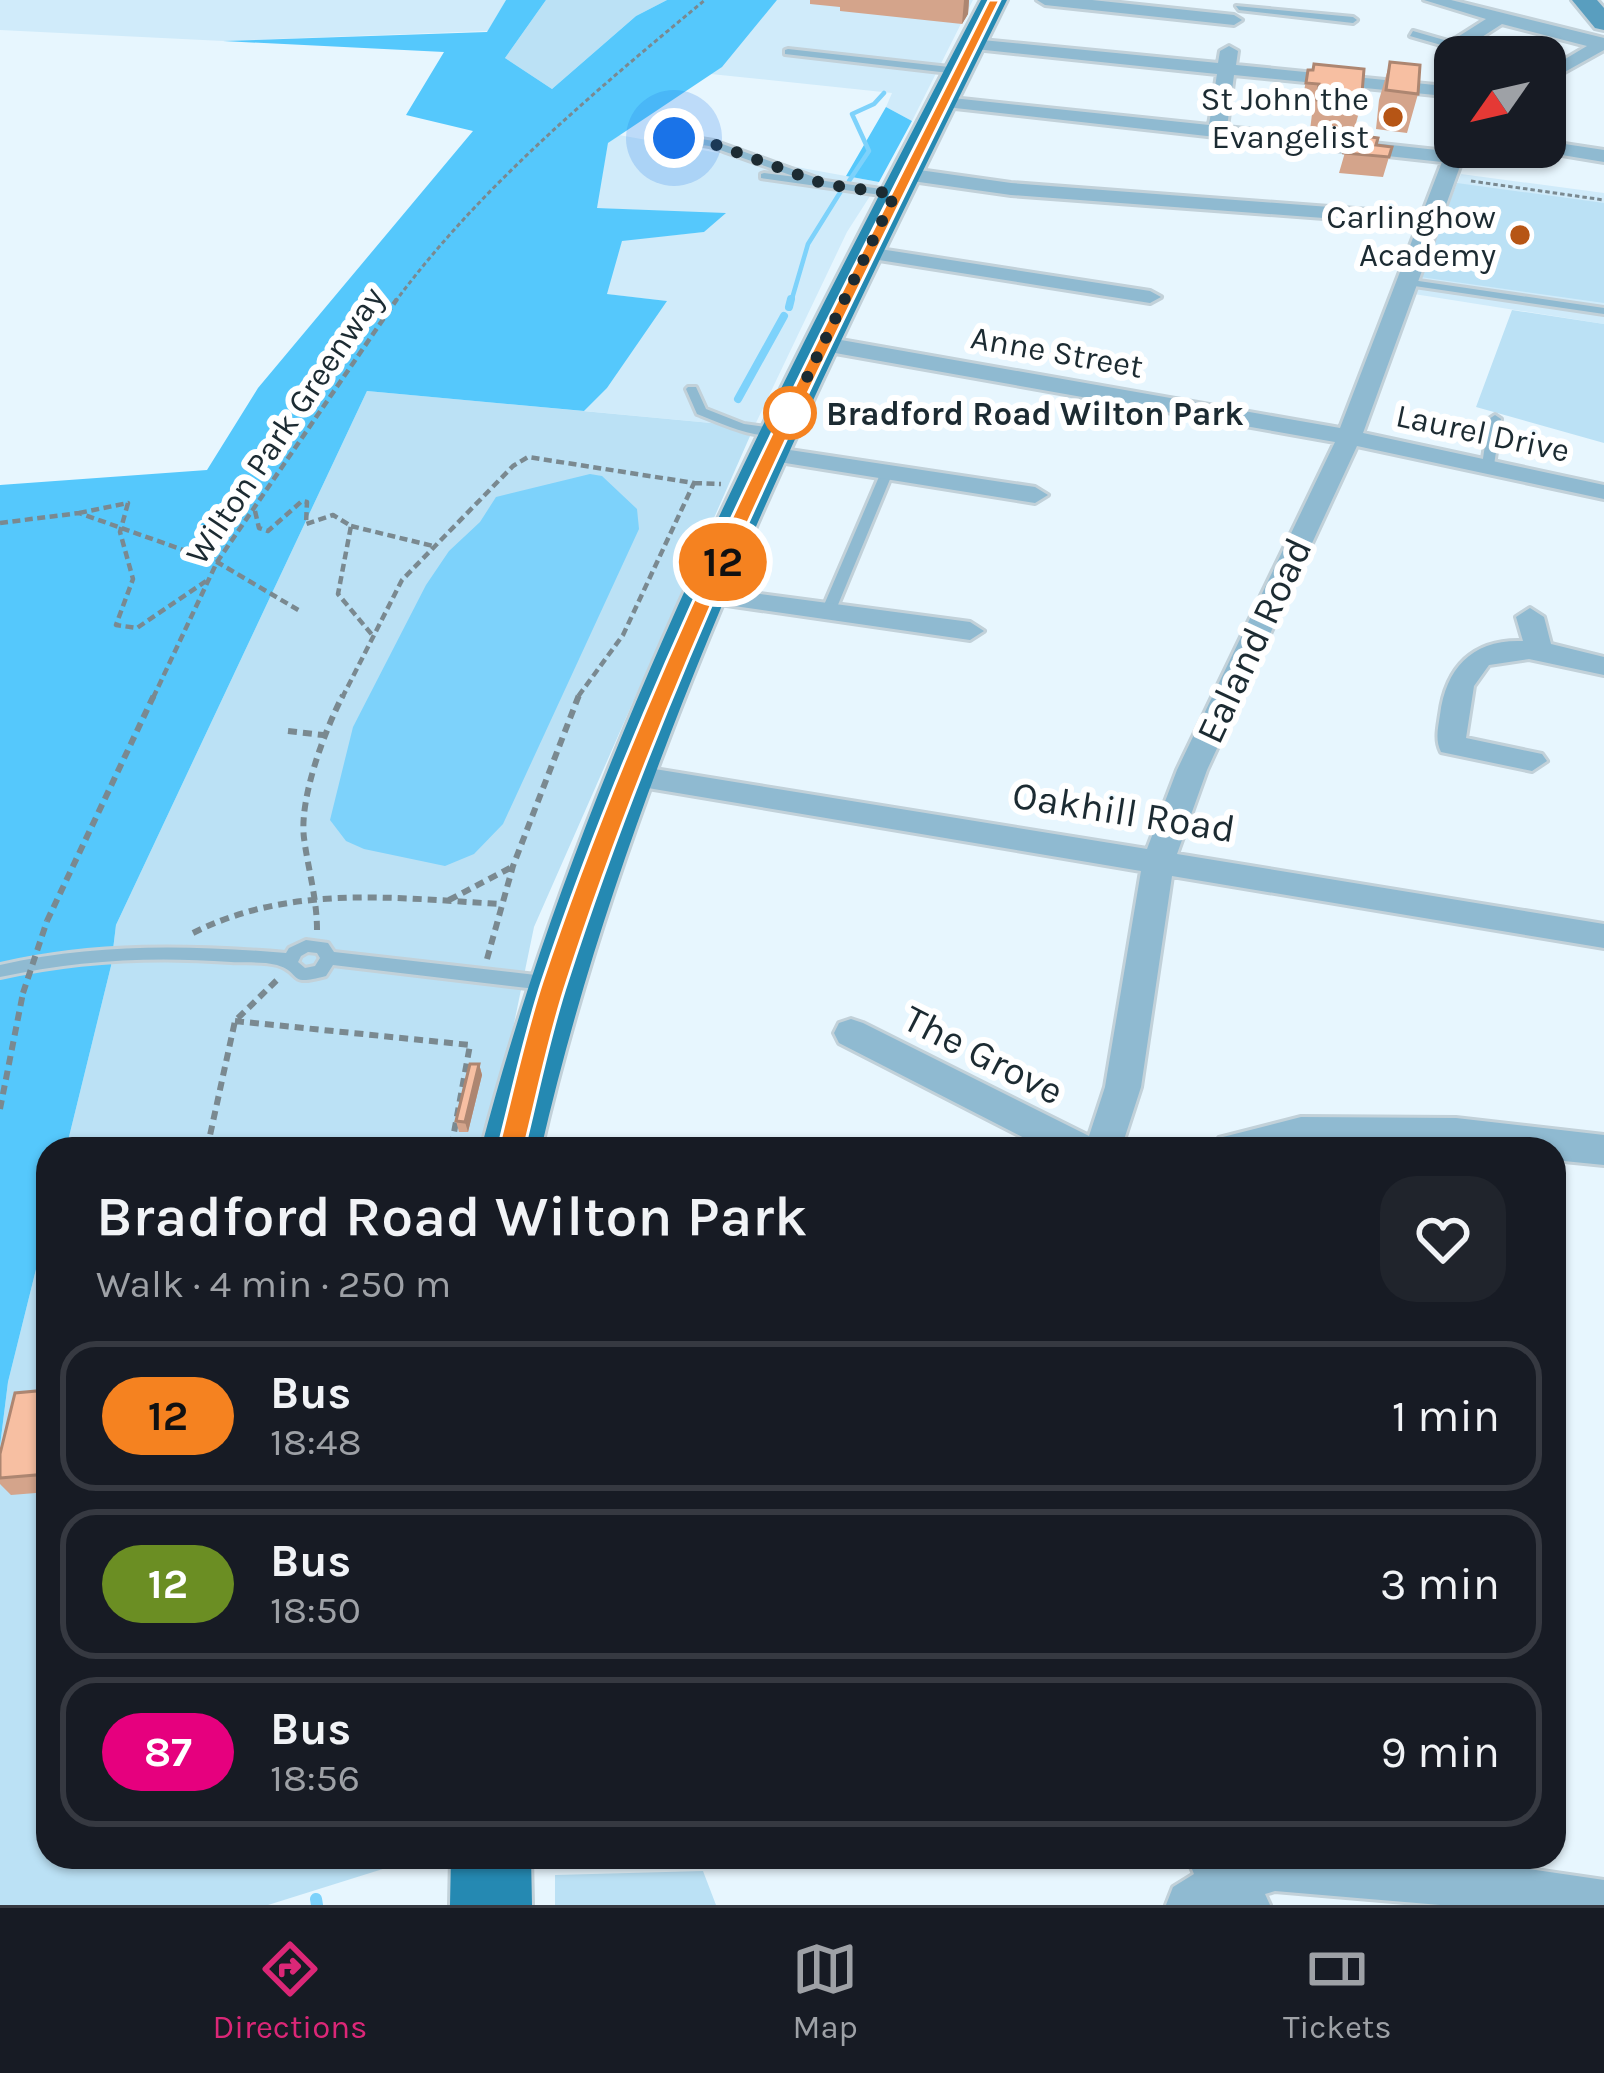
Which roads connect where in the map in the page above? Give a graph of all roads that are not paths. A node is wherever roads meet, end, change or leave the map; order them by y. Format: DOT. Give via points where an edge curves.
graph roads {
  1 [pos="994,0"];
  2 [pos="1045,0"];
  3 [pos="1432,0"];
  4 [pos="1584,0"];
  5 [pos="1083,2"];
  6 [pos="1238,10"];
  7 [pos="1498,19"];
  8 [pos="1353,20"];
  9 [pos="1413,34"];
  10 [pos="1471,36"];
  11 [pos="1603,37"];
  12 [pos="1434,41"];
  13 [pos="788,52"];
  14 [pos="1566,63"];
  15 [pos="1226,69"];
  16 [pos="958,72"];
  17 [pos="1434,90"];
  18 [pos="1217,132"];
  19 [pos="674,138"];
  20 [pos="1566,150"];
  21 [pos="1604,156"];
  22 [pos="1434,159"];
  23 [pos="1447,168"];
  24 [pos="764,176"];
  25 [pos="824,184"];
  26 [pos="900,184"];
  27 [pos="1427,220"];
  28 [pos="867,253"];
  29 [pos="1405,282"];
  30 [pos="1150,297"];
  31 [pos="1604,311"];
  32 [pos="824,344"];
  33 [pos="692,389"];
  34 [pos="1495,419"];
  35 [pos="1349,437"];
  36 [pos="775,444"];
  37 [pos="1488,465"];
  38 [pos="887,472"];
  39 [pos="1604,492"];
  40 [pos="1035,495"];
  41 [pos="708,595"];
  42 [pos="828,611"];
  43 [pos="1531,617"];
  44 [pos="970,631"];
  45 [pos="1540,654"];
  46 [pos="1604,666"];
  47 [pos="1532,760"];
  48 [pos="630,775"];
  49 [pos="1159,859"];
  50 [pos="1604,936"];
  51 [pos="323,952"];
  52 [pos="289,964"];
  53 [pos="0,970"];
  54 [pos="554,985"];
  55 [pos="851,1033"];
  56 [pos="514,1137"];
  57 [pos="1056,1137"];
  58 [pos="1107,1137"];
  59 [pos="1280,1137"];
  60 [pos="1497,1137"];
  61 [pos="1566,1145"];
  62 [pos="1604,1150"];
  63 [pos="491,1869"];
  64 [pos="1270,1869"];
  65 [pos="1367,1869"];
  66 [pos="1219,1887"];
  67 [pos="491,1905"];
  68 [pos="1604,1905"];
  1 -- 16 [label="main road"];
  2 -- 5 [label="street"];
  3 -- 7 [label="street"];
  4 -- 11 [label="street"];
  5 -- 6 [label="street"];
  6 -- 8 [label="lane"];
  6 -- 15 [label="street"];
  7 -- 10 [label="street"];
  7 -- 11 [label="street"];
  9 -- 12 [label="lane"];
  11 -- 14 [label="street"];
  13 -- 16 [label="lane"];
  15 -- 16 [label="street"];
  15 -- 17 [label="street"];
  15 -- 18 [label="street"];
  16 -- 18 [label="street"];
  16 -- 26 [label="main road"];
  18 -- 22 [label="street"];
  19 -- 25 [label="lane" via="711,143"];
  20 -- 21 [label="street"];
  23 -- 27 [label="street, Ealand Road"];
  24 -- 25 [label="lane"];
  25 -- 26 [label="lane"];
  26 -- 27 [label="street"];
  26 -- 28 [label="main road"];
  27 -- 29 [label="street, Ealand Road"];
  28 -- 30 [label="street"];
  28 -- 32 [label="main road"];
  29 -- 31 [label="lane"];
  29 -- 35 [label="street, Ealand Road"];
  32 -- 35 [label="street, Anne Street"];
  32 -- 36 [label="main road"];
  33 -- 36 [label="lane" via="701,411"];
  34 -- 37 [label="lane"];
  35 -- 37 [label="street, Laurel Drive"];
  35 -- 49 [label="street, Ealand Road" via="1192,770"];
  36 -- 38 [label="street"];
  36 -- 41 [label="main road"];
  37 -- 39 [label="street, Laurel Drive"];
  38 -- 40 [label="street"];
  38 -- 42 [label="lane"];
  41 -- 42 [label="street"];
  41 -- 48 [label="main road"];
  42 -- 44 [label="street"];
  43 -- 45 [label="street"];
  45 -- 46 [label="street"];
  45 -- 47 [label="street" via="1483,655 1465,672 1451,745"];
  48 -- 49 [label="street, Oakhill Road"];
  48 -- 54 [label="main road"];
  49 -- 50 [label="street, Oakhill Road"];
  49 -- 58 [label="street, Ealand Road" via="1123,1087"];
  51 -- 52 [label="lane" via="300,948"];
  51 -- 52 [label="lane" via="325,967 308,975"];
  51 -- 54 [label="lane"];
  52 -- 53 [label="lane" via="167,949 52,957"];
  54 -- 56 [label="main road"];
  55 -- 57 [label="street, The Grove"];
  59 -- 60 [label="street"];
  61 -- 62 [label="street"];
  63 -- 67 [label="main road"];
  64 -- 66 [label="street"];
  65 -- 68 [label="street"];
}
